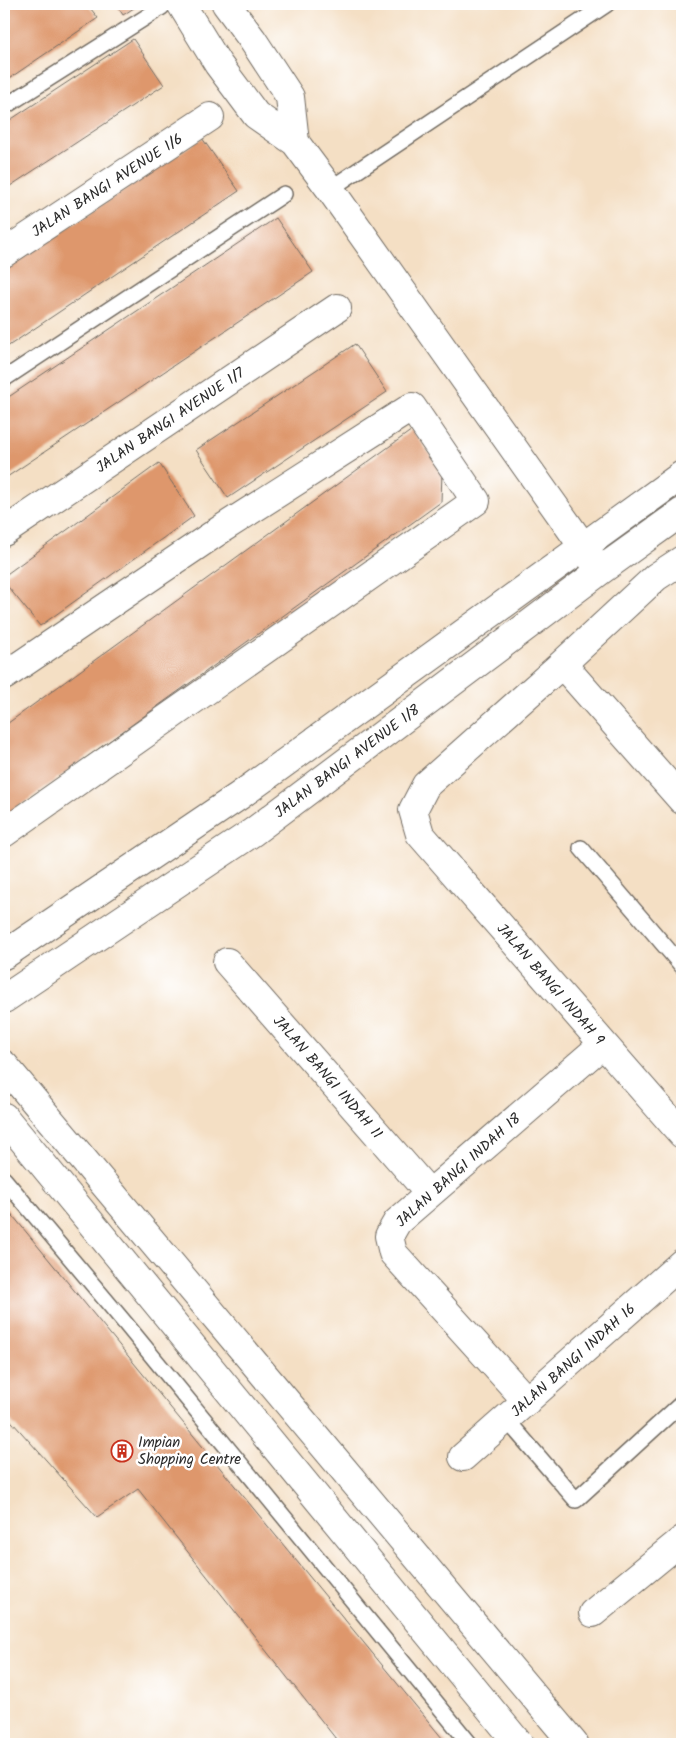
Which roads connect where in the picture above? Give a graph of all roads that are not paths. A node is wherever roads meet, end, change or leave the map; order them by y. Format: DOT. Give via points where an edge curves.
graph roads {
  1 [pos="226,4"];
  2 [pos="607,4"];
  3 [pos="171,5"];
  4 [pos="4,107"];
  5 [pos="210,117"];
  6 [pos="295,142"];
  7 [pos="330,188"];
  8 [pos="284,194"];
  9 [pos="4,253"];
  10 [pos="337,308"];
  11 [pos="4,379"];
  12 [pos="682,475"];
  13 [pos="682,512"];
  14 [pos="4,532"];
  15 [pos="583,547"];
  16 [pos="682,560"];
  17 [pos="600,571"];
  18 [pos="562,664"];
  19 [pos="4,676"];
  20 [pos="682,800"];
  21 [pos="4,833"];
  22 [pos="581,848"];
  23 [pos="4,955"];
  24 [pos="227,962"];
  25 [pos="682,966"];
  26 [pos="4,999"];
  27 [pos="603,1044"];
  28 [pos="4,1065"];
  29 [pos="4,1117"];
  30 [pos="682,1134"];
  31 [pos="4,1179"];
  32 [pos="429,1193"];
  33 [pos="682,1263"];
  34 [pos="527,1400"];
  35 [pos="682,1403"];
  36 [pos="506,1420"];
  37 [pos="463,1457"];
  38 [pos="682,1540"];
  39 [pos="593,1613"];
  40 [pos="470,1744"];
  41 [pos="519,1744"];
  42 [pos="574,1744"];
  1 -- 6 [label="street" via="290,97"];
  2 -- 7 [label="lane"];
  3 -- 4 [label="lane"];
  3 -- 6 [label="street" via="256,115"];
  5 -- 9 [label="street, JALAN BANGI AVENUE 1/6"];
  6 -- 7 [label="street"];
  7 -- 15 [label="street"];
  8 -- 11 [label="lane"];
  10 -- 14 [label="street, JALAN BANGI AVENUE 1/7"];
  12 -- 15 [label="street"];
  13 -- 17 [label="street, JALAN BANGI AVENUE 1/8"];
  15 -- 17 [label="street"];
  15 -- 23 [label="street" via="239,796"];
  16 -- 18 [label="street" via="656,577"];
  17 -- 26 [label="street, JALAN BANGI AVENUE 1/8" via="253,832"];
  18 -- 20 [label="street"];
  18 -- 27 [label="street, JALAN BANGI INDAH 9" via="426,785 412,810 420,834"];
  19 -- 21 [label="street" via="412,407 476,501"];
  22 -- 25 [label="lane"];
  24 -- 32 [label="street, JALAN BANGI INDAH 11"];
  27 -- 30 [label="street, JALAN BANGI INDAH 9"];
  27 -- 32 [label="street, JALAN BANGI INDAH 18"];
  28 -- 42 [label="street"];
  29 -- 41 [label="street"];
  31 -- 40 [label="lane"];
  32 -- 34 [label="street, JALAN BANGI INDAH 18" via="397,1222 389,1236 393,1253"];
  33 -- 34 [label="street, JALAN BANGI INDAH 16"];
  34 -- 36 [label="street, JALAN BANGI INDAH 16"];
  35 -- 36 [label="lane" via="576,1500"];
  36 -- 37 [label="street, JALAN BANGI INDAH 16"];
  38 -- 39 [label="street"];
}
